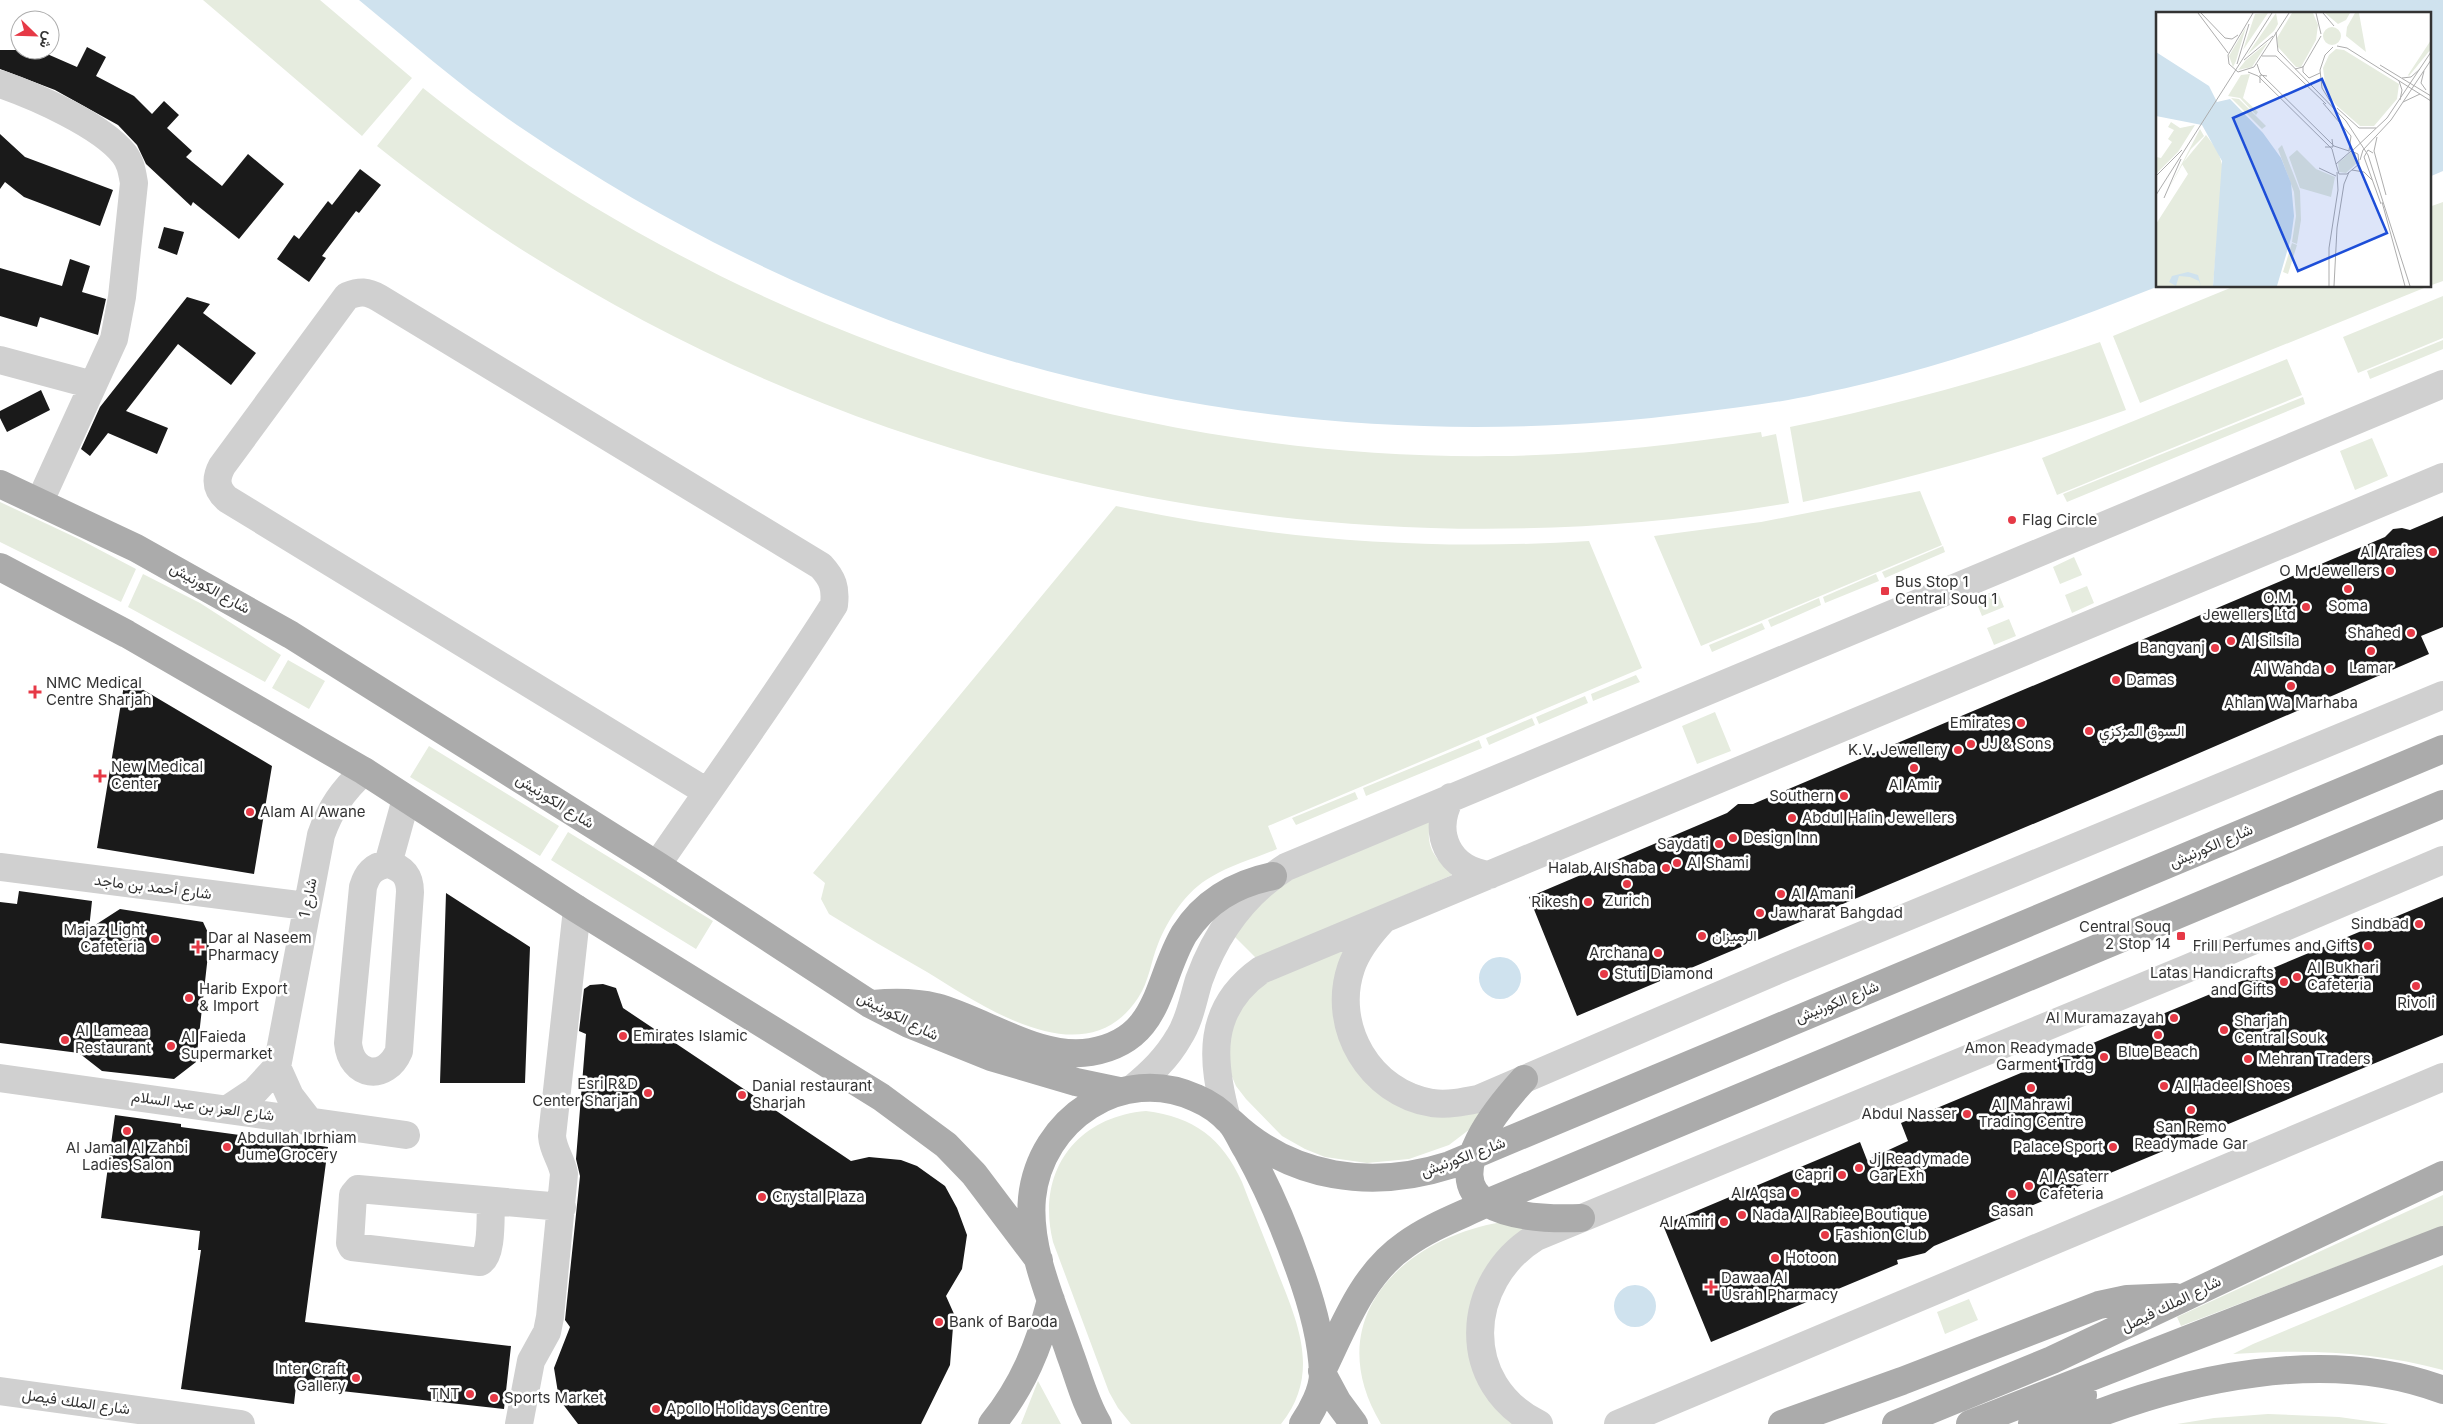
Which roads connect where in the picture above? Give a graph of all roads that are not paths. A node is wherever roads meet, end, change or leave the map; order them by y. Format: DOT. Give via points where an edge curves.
graph roads {
  1 [pos="0,84"];
  2 [pos="0,360"];
  3 [pos="2443,384"];
  4 [pos="93,385"];
  5 [pos="2443,477"];
  6 [pos="0,484"];
  7 [pos="40,501"];
  8 [pos="0,567"];
  9 [pos="2443,695"];
  10 [pos="2443,749"];
  11 [pos="364,771"];
  12 [pos="707,792"];
  13 [pos="1451,797"];
  14 [pos="406,799"];
  15 [pos="2443,804"];
  16 [pos="2443,860"];
  17 [pos="388,864"];
  18 [pos="657,865"];
  19 [pos="0,867"];
  20 [pos="1490,874"];
  21 [pos="1273,876"];
  22 [pos="306,906"];
  23 [pos="577,909"];
  24 [pos="1382,920"];
  25 [pos="870,1004"];
  26 [pos="277,1068"];
  27 [pos="2443,1077"];
  28 [pos="0,1078"];
  29 [pos="1524,1079"];
  30 [pos="1126,1089"];
  31 [pos="228,1108"];
  32 [pos="1229,1121"];
  33 [pos="310,1122"];
  34 [pos="406,1135"];
  35 [pos="1471,1156"];
  36 [pos="2443,1175"];
  37 [pos="491,1202"];
  38 [pos="1487,1203"];
  39 [pos="562,1207"];
  40 [pos="1582,1218"];
  41 [pos="2443,1240"];
  42 [pos="1039,1260"];
  43 [pos="2184,1297"];
  44 [pos="1051,1300"];
  45 [pos="2131,1363"];
  46 [pos="1322,1373"];
  47 [pos="2102,1374"];
  48 [pos="2268,1374"];
  49 [pos="2443,1390"];
  50 [pos="0,1391"];
  51 [pos="1306,1421"];
  52 [pos="241,1424"];
  53 [pos="519,1424"];
  54 [pos="992,1424"];
  55 [pos="1098,1424"];
  56 [pos="1354,1424"];
  57 [pos="1539,1424"];
  58 [pos="1618,1424"];
  59 [pos="1782,1424"];
  60 [pos="1896,1424"];
  61 [pos="1970,1424"];
  62 [pos="2032,1424"];
  63 [pos="2072,1424"];
  1 -- 4 [label="street" via="70,114 111,142 124,154 131,167 133,199 120,314 114,339"];
  2 -- 4 [label="street"];
  3 -- 13 [label="street"];
  4 -- 7 [label="street"];
  5 -- 20 [label="street"];
  6 -- 7 [label="main road, شارع الكورنيش"];
  7 -- 18 [label="main road, شارع الكورنيش" via="153,557 291,635"];
  8 -- 11 [label="main road" via="127,634"];
  9 -- 29 [label="street"];
  10 -- 35 [label="main road, شارع الكورنيش"];
  11 -- 14 [label="main road"];
  11 -- 22 [label="street, شارع 1" via="342,793 326,820"];
  12 -- 12 [label="street" via="220,493 217,474 222,466 347,296 368,292 379,298 821,566 831,577 836,590 834,605"];
  12 -- 18 [label="street"];
  13 -- 20 [label="street" via="1442,825 1450,853 1468,869"];
  13 -- 21 [label="street" via="1300,860"];
  14 -- 17 [label="street"];
  14 -- 23 [label="main road"];
  15 -- 38 [label="main road"];
  16 -- 40 [label="street"];
  17 -- 17 [label="street" via="369,873 363,888 348,1043 349,1055 355,1064 364,1071 375,1072 395,1062 399,1051 410,892 406,873"];
  18 -- 25 [label="main road, شارع الكورنيش"];
  19 -- 22 [label="street, شارع أحمد بن ماجد"];
  20 -- 24 [label="street"];
  21 -- 25 [label="main road" via="1238,886 1207,906 1184,935 1156,1005 1135,1031 1106,1048 1091,1052 1058,1052 937,1008 903,1002"];
  21 -- 30 [label="street" via="1242,903 1230,919 1208,958 1181,1035 1160,1064"];
  22 -- 26 [label="street, شارع 1"];
  23 -- 39 [label="street" via="552,1136 556,1154 564,1168"];
  23 -- 42 [label="main road" via="915,1120 974,1174"];
  24 -- 29 [label="street" via="1356,956 1345,998 1351,1033 1368,1066 1398,1090 1433,1103 1478,1099"];
  24 -- 32 [label="street" via="1261,970 1234,994 1224,1008 1215,1043 1222,1101"];
  25 -- 30 [label="main road, شارع الكورنيش" via="909,1024 991,1057 1076,1082"];
  26 -- 31 [label="street" via="255,1092"];
  26 -- 33 [label="street" via="290,1096"];
  27 -- 58 [label="street"];
  28 -- 31 [label="street, شارع العز بن عبد السلام"];
  29 -- 35 [label="main road" via="1499,1108"];
  30 -- 32 [label="main road, شارع الكورنيش" via="1159,1087 1184,1092 1207,1103"];
  30 -- 42 [label="main road" via="1105,1095 1078,1113 1064,1125 1044,1155 1036,1176 1031,1218"];
  31 -- 33 [label="street, شارع العز بن عبد السلام"];
  32 -- 35 [label="main road, شارع الكورنيش" via="1248,1138 1288,1162 1349,1178 1380,1179 1427,1173"];
  32 -- 46 [label="main road" via="1253,1161 1290,1241 1321,1348"];
  33 -- 34 [label="street, شارع العز بن عبد السلام"];
  35 -- 38 [label="main road" via="1470,1179 1476,1192"];
  36 -- 43 [label="main road, شارع الملك فيصل"];
  37 -- 37 [label="street" via="358,1189 353,1195 350,1243 352,1247 480,1262 488,1252"];
  37 -- 39 [label="street"];
  38 -- 40 [label="main road" via="1533,1216"];
  38 -- 46 [label="main road" via="1419,1236 1384,1262 1358,1297"];
  39 -- 53 [label="street" via="549,1325 530,1361"];
  40 -- 57 [label="street" via="1536,1237 1514,1253 1489,1287 1481,1314 1480,1343 1487,1370 1512,1406"];
  41 -- 45 [label="main road"];
  42 -- 44 [label="main road"];
  43 -- 59 [label="main road" via="2127,1299 2099,1305"];
  43 -- 60 [label="main road, شارع الملك فيصل" via="2052,1360"];
  44 -- 54 [label="main road" via="1042,1337 1027,1373"];
  44 -- 55 [label="main road"];
  45 -- 47 [label="main road"];
  45 -- 48 [label="main road" via="2169,1369 2238,1366"];
  46 -- 51 [label="main road"];
  46 -- 56 [label="main road" via="1337,1402"];
  47 -- 61 [label="main road"];
  47 -- 62 [label="main road" via="2084,1394"];
  48 -- 49 [label="main road" via="2346,1370 2406,1379"];
  48 -- 63 [label="main road" via="2177,1388"];
  50 -- 52 [label="street, شارع الملك فيصل"];
}
